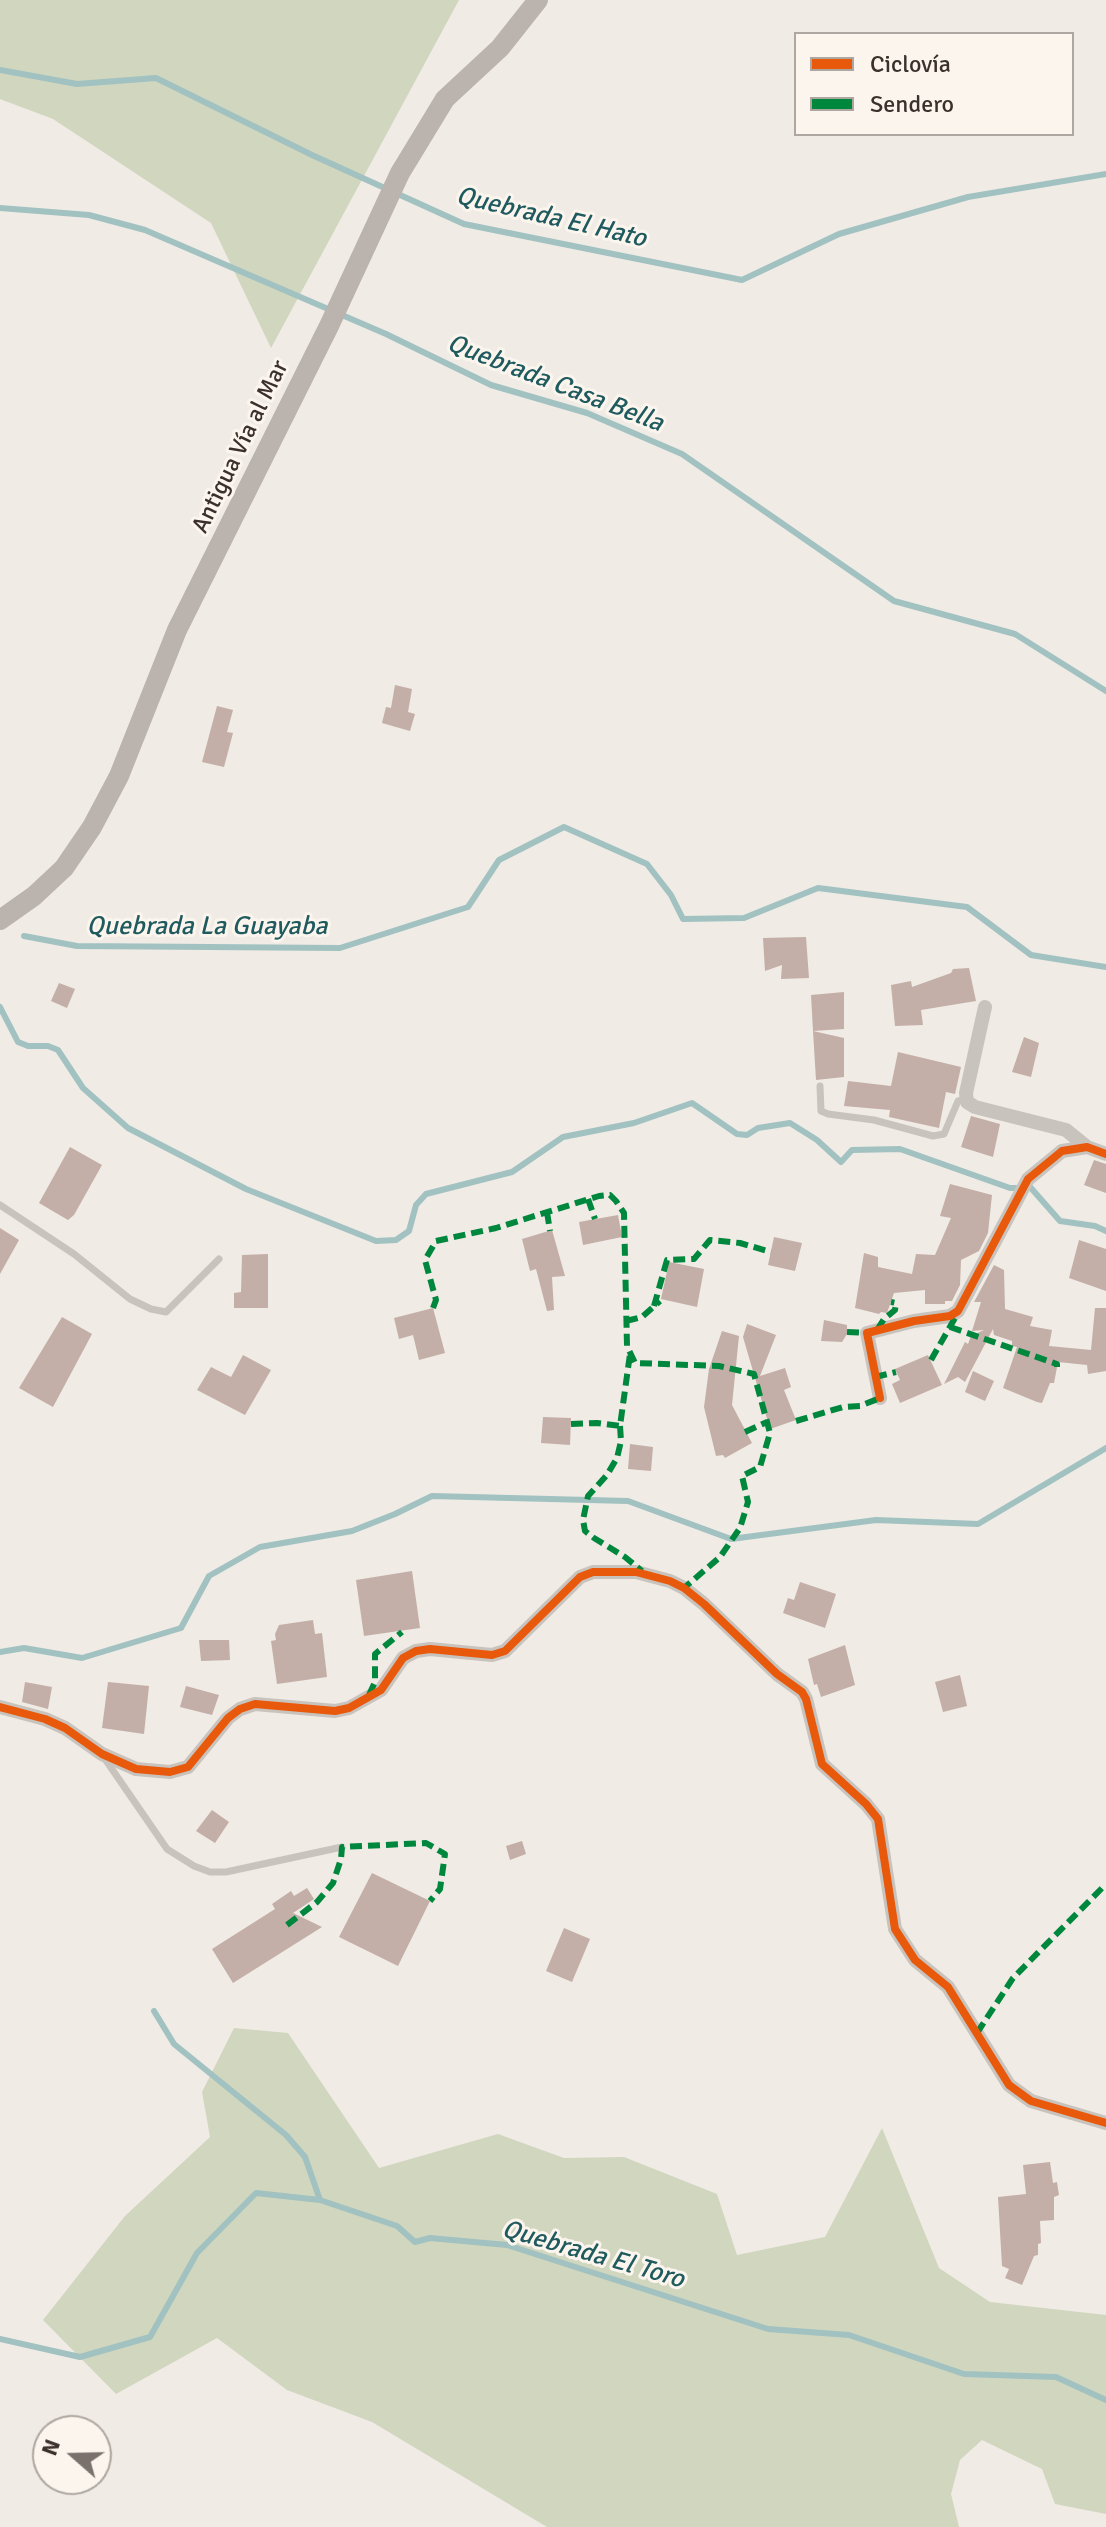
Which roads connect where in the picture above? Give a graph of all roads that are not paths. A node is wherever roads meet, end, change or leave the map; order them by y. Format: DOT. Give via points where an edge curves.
graph roads {
  1 [pos="538,0"];
  2 [pos="0,920"];
  3 [pos="985,1007"];
  4 [pos="820,1086"];
  5 [pos="967,1099"];
  6 [pos="1087,1147"];
  7 [pos="1106,1154"];
  8 [pos="0,1205"];
  9 [pos="219,1259"];
  10 [pos="880,1398"];
  11 [pos="0,1707"];
  12 [pos="102,1754"];
  13 [pos="342,1847"];
  14 [pos="1106,2123"];
  1 -- 2 [label="main road, Antigua Vía al Mar" via="500,48 445,99 400,173 177,630 119,776 92,827 64,868"];
  3 -- 5 [label="street"];
  4 -- 5 [label="lane" via="821,1111 933,1136 944,1134 958,1101"];
  5 -- 6 [label="street" via="975,1107 1066,1130"];
  6 -- 7 [label="street"];
  6 -- 10 [label="street" via="1062,1151 1028,1179 958,1311 867,1333"];
  8 -- 9 [label="lane" via="151,1309 166,1312"];
  11 -- 12 [label="street" via="65,1728"];
  12 -- 13 [label="lane" via="167,1849 194,1866 226,1872"];
  12 -- 14 [label="street" via="136,1769 182,1769 240,1709 255,1704 349,1708 381,1690 403,1658 416,1651 505,1651 580,1577 607,1571 659,1577 684,1588 802,1692 822,1764 878,1819 895,1929 915,1960 948,1987 1009,2085 1031,2101"];
}
